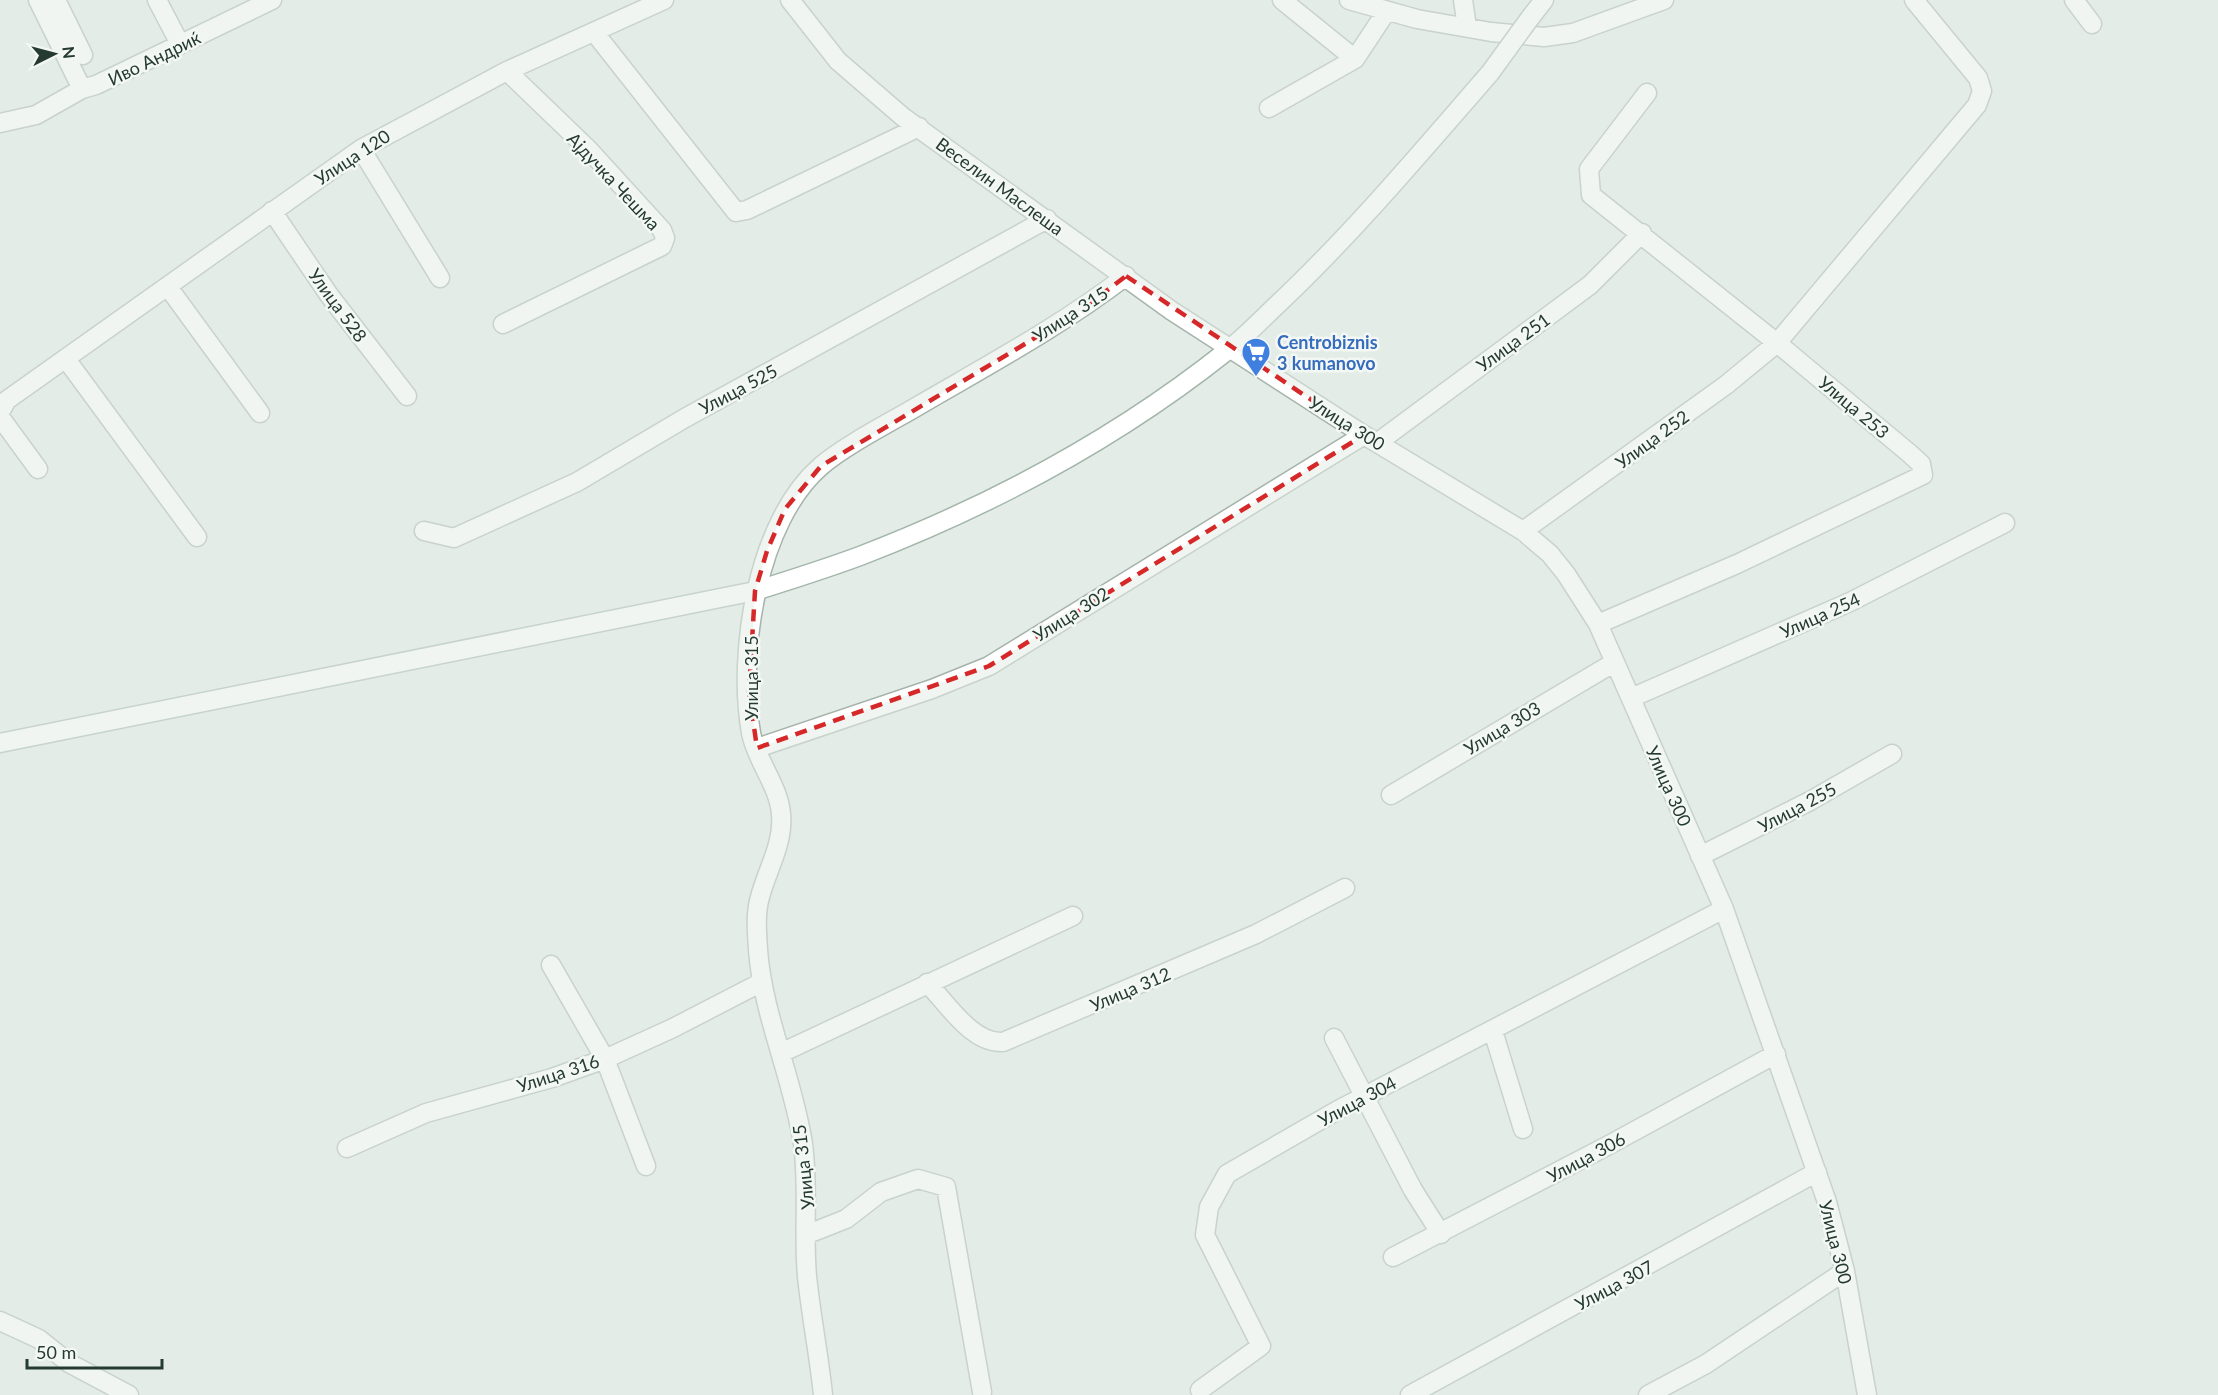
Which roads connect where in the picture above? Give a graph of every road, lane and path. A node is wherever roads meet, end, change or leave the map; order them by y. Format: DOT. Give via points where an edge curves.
graph roads {
  1 [pos="38,0"];
  2 [pos="56,0"];
  3 [pos="158,0"];
  4 [pos="272,0"];
  5 [pos="664,0"];
  6 [pos="790,0"];
  7 [pos="1282,0"];
  8 [pos="1349,0"];
  9 [pos="1462,0"];
  10 [pos="1544,0"];
  11 [pos="1664,0"];
  12 [pos="1914,0"];
  13 [pos="2073,0"];
  14 [pos="1386,12"];
  15 [pos="2092,24"];
  16 [pos="1467,27"];
  17 [pos="594,32"];
  18 [pos="180,44"];
  19 [pos="83,56"];
  20 [pos="1355,59"];
  21 [pos="507,71"];
  22 [pos="82,89"];
  23 [pos="1647,93"];
  24 [pos="1269,108"];
  25 [pos="0,123"];
  26 [pos="919,128"];
  27 [pos="361,149"];
  28 [pos="272,211"];
  29 [pos="1047,219"];
  30 [pos="1642,233"];
  31 [pos="1126,276"];
  32 [pos="440,278"];
  33 [pos="168,287"];
  34 [pos="504,324"];
  35 [pos="1777,343"];
  36 [pos="1230,349"];
  37 [pos="66,359"];
  38 [pos="407,396"];
  39 [pos="0,412"];
  40 [pos="260,413"];
  41 [pos="0,417"];
  42 [pos="1370,439"];
  43 [pos="38,469"];
  44 [pos="2005,523"];
  45 [pos="424,531"];
  46 [pos="1523,531"];
  47 [pos="197,537"];
  48 [pos="755,591"];
  49 [pos="1598,624"];
  50 [pos="1615,663"];
  51 [pos="1630,698"];
  52 [pos="0,743"];
  53 [pos="757,748"];
  54 [pos="1892,754"];
  55 [pos="1390,795"];
  56 [pos="1700,856"];
  57 [pos="1345,888"];
  58 [pos="1724,909"];
  59 [pos="1073,916"];
  60 [pos="551,965"];
  61 [pos="762,982"];
  62 [pos="927,983"];
  63 [pos="1493,1031"];
  64 [pos="1334,1038"];
  65 [pos="781,1053"];
  66 [pos="1776,1054"];
  67 [pos="605,1059"];
  68 [pos="1366,1096"];
  69 [pos="1523,1129"];
  70 [pos="347,1148"];
  71 [pos="646,1166"];
  72 [pos="1817,1172"];
  73 [pos="808,1234"];
  74 [pos="1441,1234"];
  75 [pos="1394,1257"];
  76 [pos="1845,1271"];
  77 [pos="0,1321"];
  78 [pos="1200,1390"];
  79 [pos="982,1392"];
  80 [pos="129,1395"];
  81 [pos="823,1395"];
  82 [pos="1410,1395"];
  83 [pos="1648,1395"];
  84 [pos="1867,1395"];
  1 -- 22 [label="street"];
  2 -- 19 [label="street"];
  3 -- 18 [label="street"];
  4 -- 18 [label="street, Иво Андриќ"];
  5 -- 17 [label="street, Улица 120"];
  6 -- 26 [label="street, Веселин Маслеша" via="838,62 876,97"];
  7 -- 20 [label="street"];
  8 -- 14 [label="street"];
  9 -- 16 [label="street"];
  10 -- 36 [label="street, bridge" via="1490,73 1372,208"];
  11 -- 16 [label="street" via="1573,33 1544,37"];
  12 -- 35 [label="street, Улица 252" via="1978,78 1982,92 1977,105"];
  13 -- 15 [label="street"];
  14 -- 16 [label="street"];
  14 -- 20 [label="street"];
  17 -- 21 [label="street, Улица 120"];
  17 -- 26 [label="street" via="736,212"];
  18 -- 22 [label="street, Иво Андриќ" via="96,86"];
  20 -- 24 [label="street"];
  21 -- 27 [label="street, Улица 120"];
  21 -- 34 [label="street, Ајдучка Чешма" via="589,150 665,238 662,246"];
  22 -- 25 [label="street, Иво Андриќ" via="36,115"];
  23 -- 30 [label="street" via="1589,168 1588,177 1591,195"];
  26 -- 29 [label="street, Веселин Маслеша"];
  27 -- 28 [label="street, Улица 120"];
  27 -- 32 [label="street"];
  28 -- 33 [label="street, Улица 120"];
  28 -- 38 [label="street, Улица 528" via="329,295"];
  29 -- 31 [label="street, Веселин Маслеша"];
  29 -- 45 [label="street, Улица 525" via="685,418 577,482 454,538"];
  30 -- 35 [label="street"];
  30 -- 42 [label="street, Улица 251" via="1590,285"];
  31 -- 36 [label="street, Веселин Маслеша"];
  31 -- 48 [label="street, Улица 315" via="1080,311 821,466 785,509"];
  33 -- 37 [label="street, Улица 120"];
  33 -- 40 [label="street"];
  35 -- 46 [label="street, Улица 252" via="1726,386"];
  35 -- 49 [label="street, Улица 253" via="1921,464 1923,475 1737,564"];
  36 -- 42 [label="street, Улица 300"];
  36 -- 48 [label="street" via="1116,429 999,495 859,557"];
  37 -- 39 [label="street, Улица 120" via="7,400"];
  37 -- 47 [label="street"];
  41 -- 43 [label="street"];
  42 -- 46 [label="street, Улица 300"];
  42 -- 53 [label="street, Улица 302" via="989,666"];
  44 -- 51 [label="street, Улица 254" via="1850,602"];
  46 -- 49 [label="street, Улица 300" via="1550,554"];
  48 -- 52 [label="street"];
  48 -- 53 [label="street, Улица 315" via="748,692"];
  49 -- 50 [label="street, Улица 300"];
  50 -- 51 [label="street, Улица 300"];
  50 -- 55 [label="street, Улица 303"];
  51 -- 56 [label="street, Улица 300"];
  53 -- 61 [label="street, Улица 315" via="782,812 780,834 757,912"];
  54 -- 56 [label="street, Улица 255" via="1810,801"];
  56 -- 58 [label="street, Улица 300"];
  57 -- 62 [label="street, Улица 312" via="1246,939 1003,1042 978,1036"];
  58 -- 63 [label="street, Улица 304"];
  58 -- 66 [label="street, Улица 300"];
  59 -- 62 [label="street"];
  60 -- 67 [label="street"];
  61 -- 65 [label="street, Улица 315"];
  61 -- 67 [label="street, Улица 316"];
  62 -- 65 [label="street"];
  63 -- 68 [label="street, Улица 304"];
  63 -- 69 [label="street"];
  64 -- 68 [label="street"];
  65 -- 73 [label="street, Улица 315" via="802,1142"];
  66 -- 72 [label="street, Улица 300"];
  66 -- 74 [label="street, Улица 306"];
  67 -- 70 [label="street, Улица 316" via="426,1113"];
  67 -- 71 [label="street"];
  68 -- 74 [label="street" via="1413,1190"];
  68 -- 78 [label="street, Улица 304" via="1227,1174 1209,1207 1205,1235 1262,1346"];
  72 -- 76 [label="street, Улица 300"];
  72 -- 82 [label="street, Улица 307"];
  73 -- 79 [label="street" via="846,1219 880,1192 918,1179 946,1187"];
  73 -- 81 [label="street, Улица 315" via="807,1275"];
  74 -- 75 [label="street, Улица 306"];
  76 -- 83 [label="street" via="1706,1364"];
  76 -- 84 [label="street, Улица 300"];
  77 -- 80 [label="street" via="39,1339 69,1363"];
}
